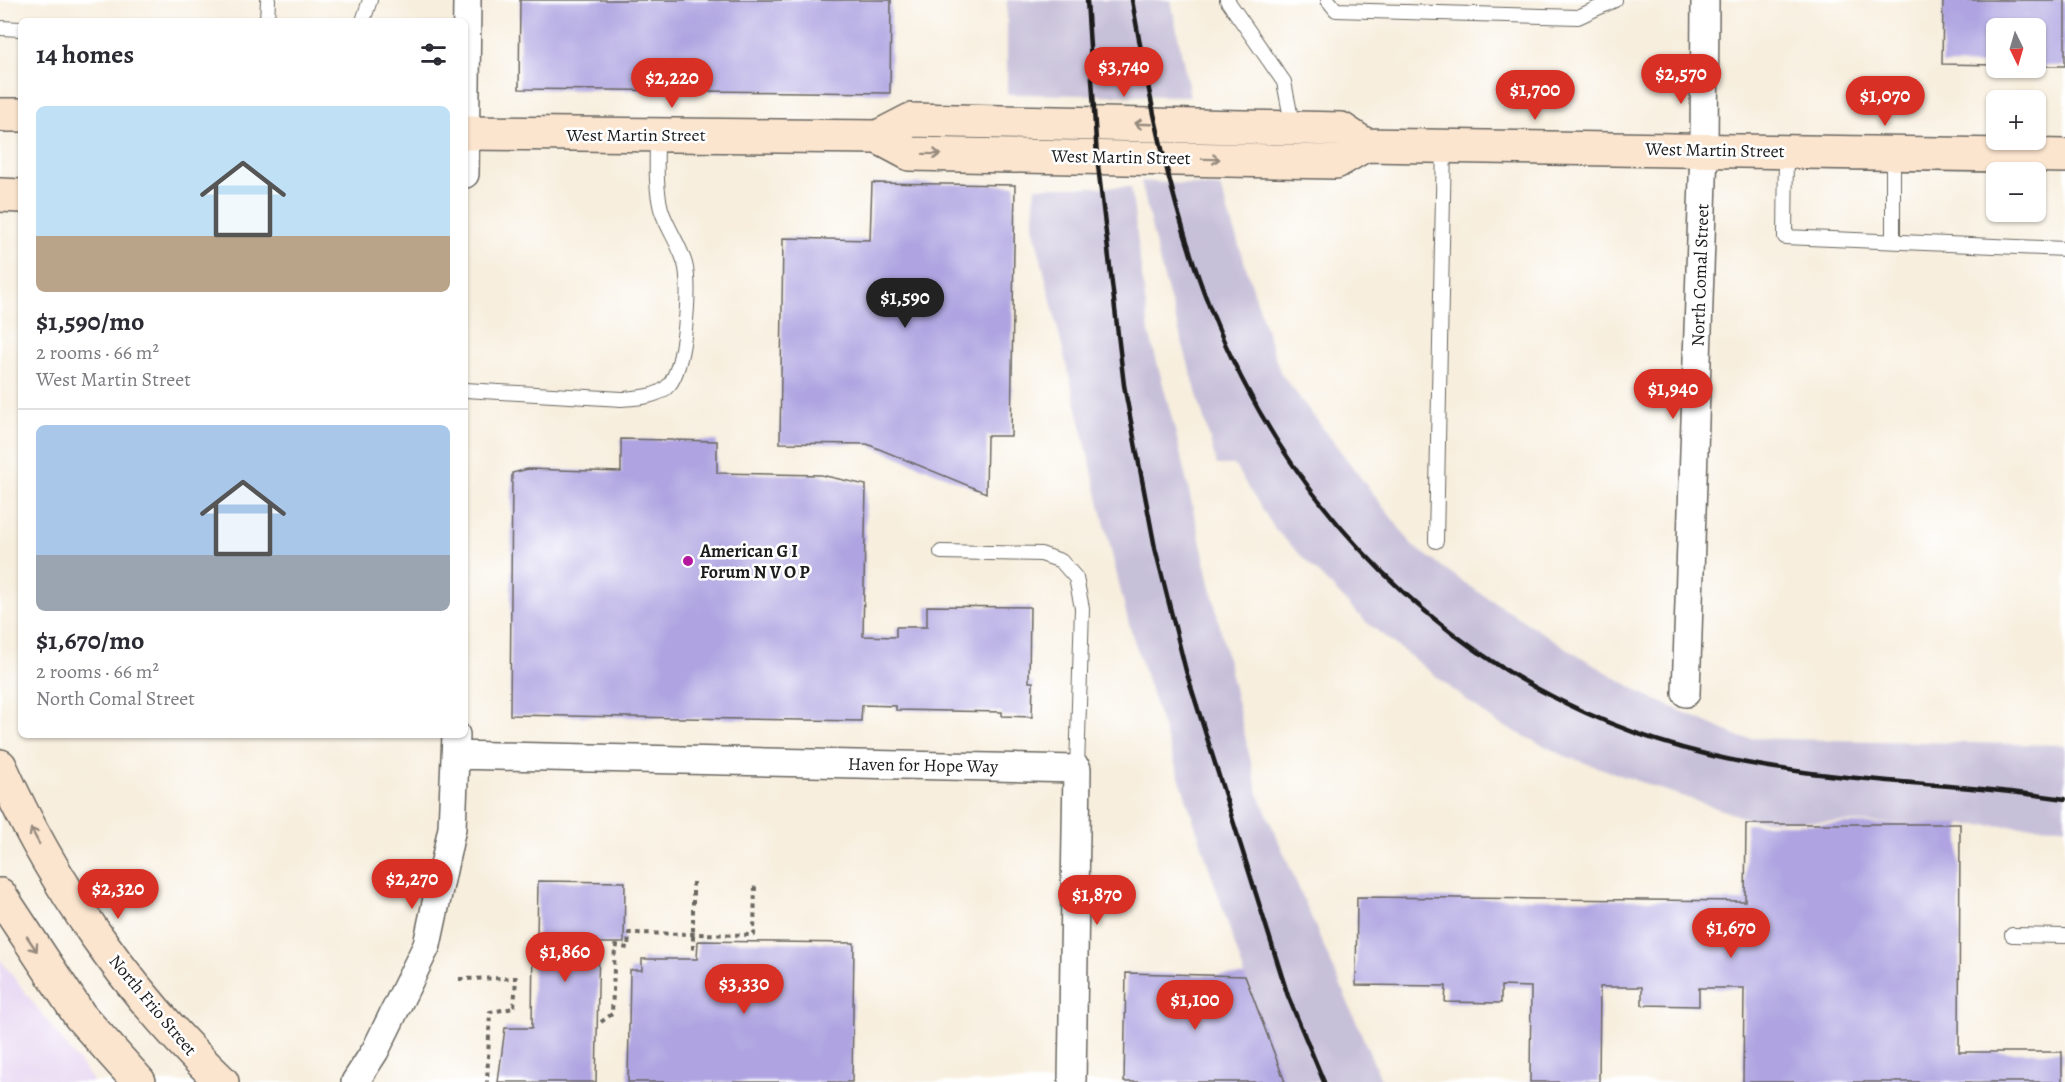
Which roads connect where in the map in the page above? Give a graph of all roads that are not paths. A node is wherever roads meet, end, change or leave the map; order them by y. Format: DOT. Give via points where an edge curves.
graph roads {
  1 [pos="268,0"];
  2 [pos="370,0"];
  3 [pos="467,0"];
  4 [pos="1227,0"];
  5 [pos="1615,0"];
  6 [pos="1705,0"];
  7 [pos="1332,5"];
  8 [pos="267,18"];
  9 [pos="364,18"];
  10 [pos="467,18"];
  11 [pos="0,28"];
  12 [pos="18,29"];
  13 [pos="0,115"];
  14 [pos="18,115"];
  15 [pos="1293,128"];
  16 [pos="468,133"];
  17 [pos="657,135"];
  18 [pos="878,137"];
  19 [pos="1365,145"];
  20 [pos="1444,146"];
  21 [pos="1704,149"];
  22 [pos="1786,151"];
  23 [pos="1893,153"];
  24 [pos="2065,156"];
  25 [pos="0,195"];
  26 [pos="18,196"];
  27 [pos="1893,241"];
  28 [pos="2065,249"];
  29 [pos="468,390"];
  30 [pos="1436,541"];
  31 [pos="941,552"];
  32 [pos="1686,693"];
  33 [pos="456,745"];
  34 [pos="0,766"];
  35 [pos="1077,769"];
  36 [pos="0,895"];
  37 [pos="2012,935"];
  38 [pos="2065,936"];
  39 [pos="139,1082"];
  40 [pos="222,1082"];
  41 [pos="355,1082"];
  42 [pos="1072,1082"];
  1 -- 8 [label="lane"];
  2 -- 9 [label="lane"];
  3 -- 10 [label="street"];
  4 -- 15 [label="lane" via="1284,82"];
  5 -- 7 [label="lane" via="1578,17"];
  6 -- 21 [label="street, North Comal Street"];
  11 -- 12 [label="lane"];
  13 -- 14 [label="main road"];
  15 -- 18 [label="main road, West Martin Street, one-way" via="911,120"];
  15 -- 19 [label="main road, West Martin Street" via="1341,129"];
  16 -- 17 [label="main road, West Martin Street"];
  17 -- 18 [label="main road, West Martin Street"];
  17 -- 29 [label="lane" via="657,188 686,270 684,346 678,370 668,387 646,397 622,399"];
  18 -- 19 [label="main road, West Martin Street, one-way" via="910,154 1336,162"];
  19 -- 20 [label="main road, West Martin Street"];
  20 -- 21 [label="main road, West Martin Street"];
  20 -- 30 [label="lane"];
  21 -- 22 [label="main road, West Martin Street"];
  21 -- 32 [label="street, North Comal Street"];
  22 -- 23 [label="main road, West Martin Street"];
  22 -- 27 [label="lane" via="1785,237"];
  23 -- 24 [label="main road, West Martin Street"];
  23 -- 27 [label="lane"];
  25 -- 26 [label="main road"];
  27 -- 28 [label="lane"];
  31 -- 35 [label="lane" via="1041,554 1061,561 1076,578 1082,608"];
  33 -- 35 [label="street, Haven for Hope Way"];
  33 -- 41 [label="street" via="452,828 427,945 375,1051"];
  40 -- 34 [label="main road, North Frio Street, one-way" via="127,980 46,858"];
  35 -- 42 [label="street"];
  36 -- 39 [label="main road, one-way" via="80,1016"];
  37 -- 38 [label="lane"];
}
